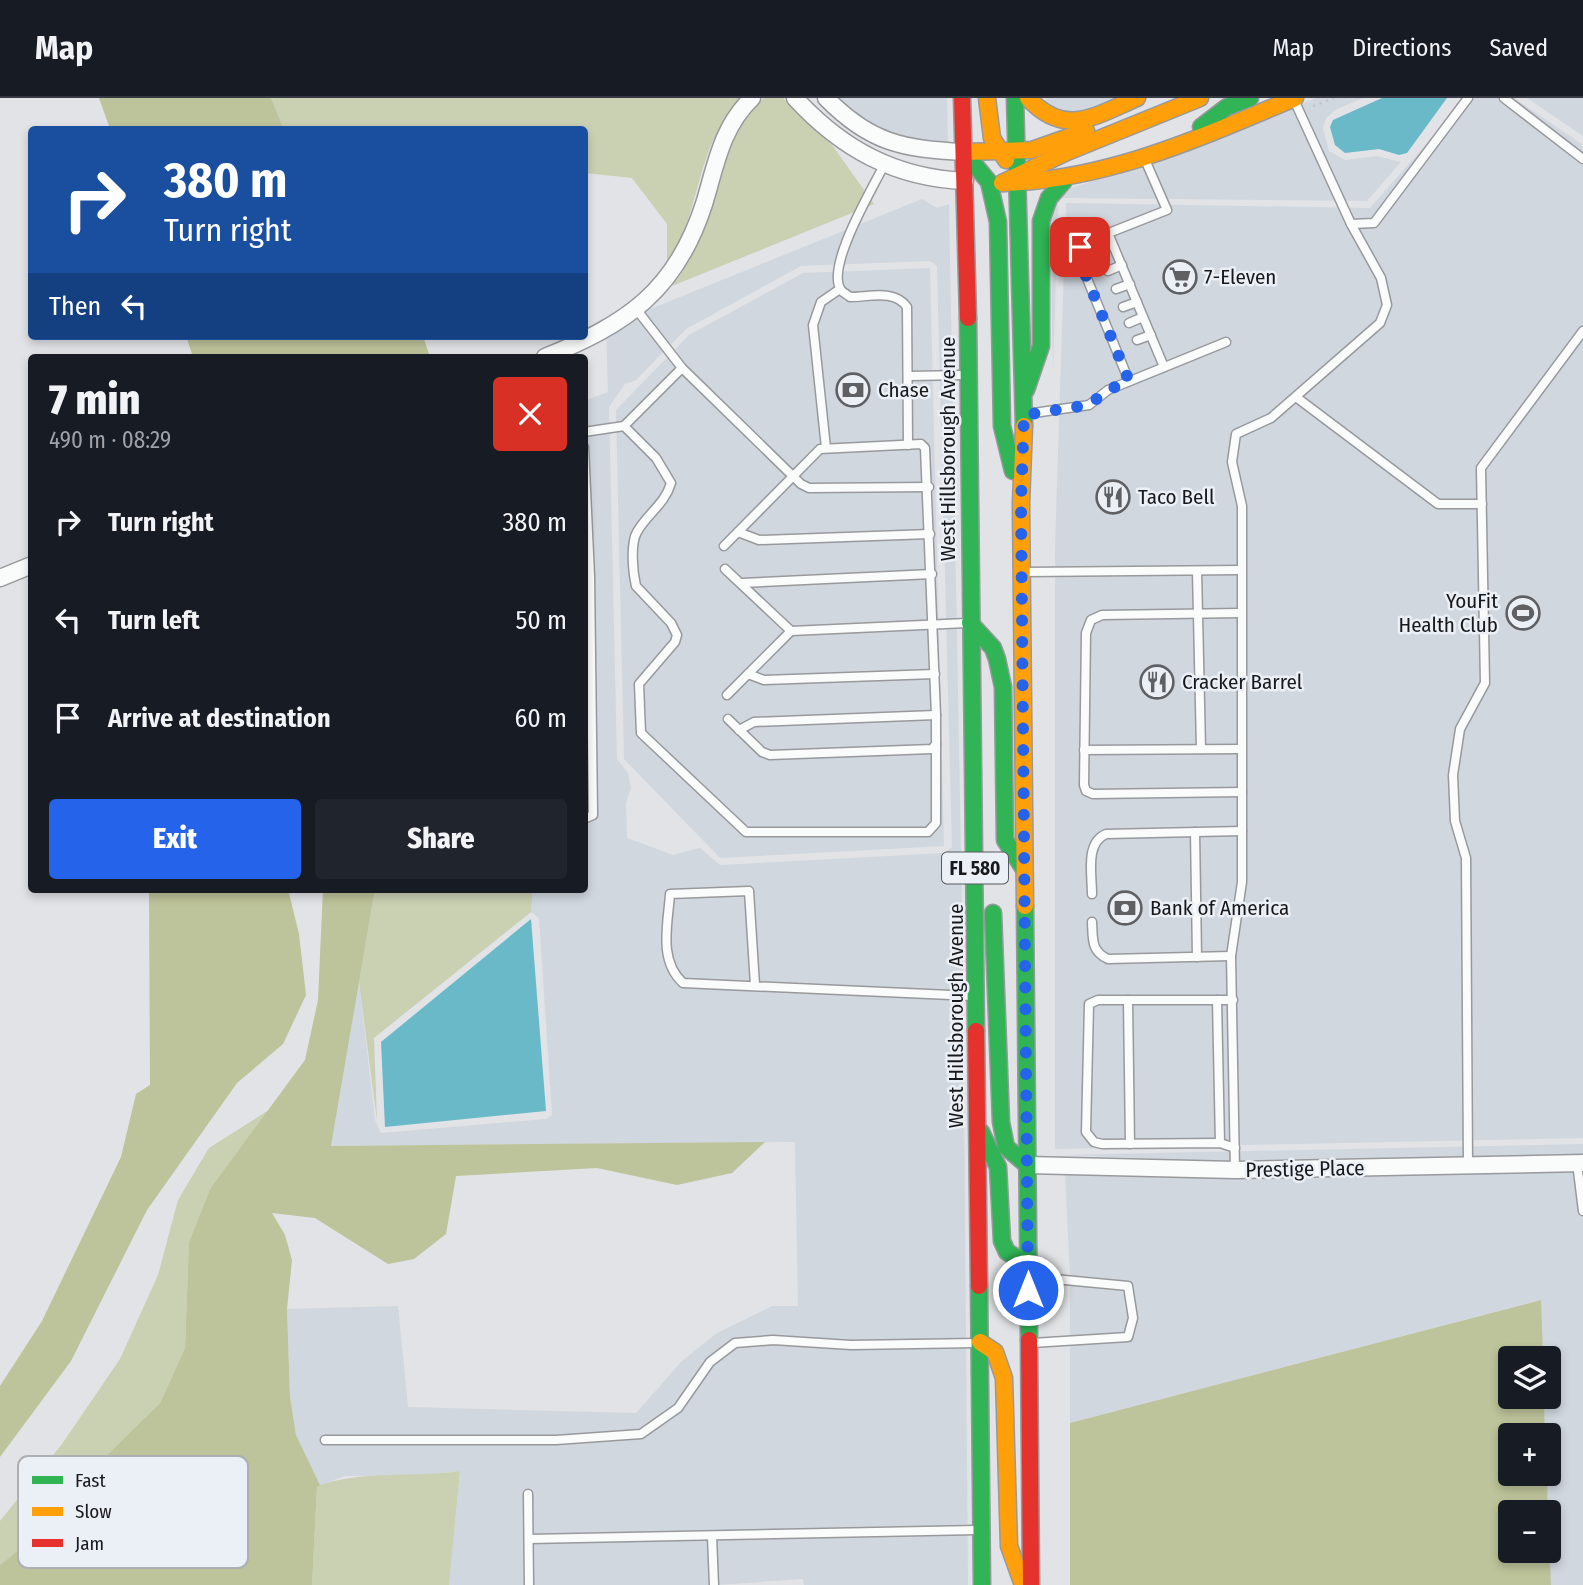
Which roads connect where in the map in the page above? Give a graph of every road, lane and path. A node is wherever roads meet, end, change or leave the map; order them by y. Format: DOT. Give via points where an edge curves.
graph roads {
  1 [pos="752,98"];
  2 [pos="795,98"];
  3 [pos="826,98"];
  4 [pos="962,98"];
  5 [pos="987,98"];
  6 [pos="1015,98"];
  7 [pos="1028,98"];
  8 [pos="1137,98"];
  9 [pos="1166,98"];
  10 [pos="1200,98"];
  11 [pos="1250,98"];
  12 [pos="1294,98"];
  13 [pos="1468,98"];
  14 [pos="1504,98"];
  15 [pos="1173,148"];
  16 [pos="964,152"];
  17 [pos="1145,159"];
  18 [pos="1583,159"];
  19 [pos="884,165"];
  20 [pos="1008,173"];
  21 [pos="965,181"];
  22 [pos="1064,181"];
  23 [pos="1351,224"];
  24 [pos="1108,233"];
  25 [pos="966,240"];
  26 [pos="1122,265"];
  27 [pos="1108,271"];
  28 [pos="1129,284"];
  29 [pos="840,289"];
  30 [pos="1116,289"];
  31 [pos="1137,302"];
  32 [pos="1123,307"];
  33 [pos="637,310"];
  34 [pos="1143,317"];
  35 [pos="1129,323"];
  36 [pos="1583,331"];
  37 [pos="588,335"];
  38 [pos="1150,335"];
  39 [pos="578,340"];
  40 [pos="1137,340"];
  41 [pos="1226,342"];
  42 [pos="551,354"];
  43 [pos="1164,367"];
  44 [pos="682,368"];
  45 [pos="969,375"];
  46 [pos="909,376"];
  47 [pos="1129,381"];
  48 [pos="1296,397"];
  49 [pos="1023,407"];
  50 [pos="624,426"];
  51 [pos="588,431"];
  52 [pos="908,445"];
  53 [pos="826,448"];
  54 [pos="792,474"];
  55 [pos="929,487"];
  56 [pos="1021,503"];
  57 [pos="1482,504"];
  58 [pos="738,532"];
  59 [pos="930,534"];
  60 [pos="724,546"];
  61 [pos="28,567"];
  62 [pos="725,569"];
  63 [pos="1240,570"];
  64 [pos="1197,571"];
  65 [pos="1022,572"];
  66 [pos="932,575"];
  67 [pos="0,578"];
  68 [pos="742,583"];
  69 [pos="588,598"];
  70 [pos="1240,613"];
  71 [pos="1199,614"];
  72 [pos="970,623"];
  73 [pos="934,624"];
  74 [pos="791,632"];
  75 [pos="748,674"];
  76 [pos="935,674"];
  77 [pos="727,695"];
  78 [pos="936,715"];
  79 [pos="728,719"];
  80 [pos="739,730"];
  81 [pos="936,744"];
  82 [pos="1201,749"];
  83 [pos="1241,749"];
  84 [pos="1084,750"];
  85 [pos="1242,792"];
  86 [pos="588,817"];
  87 [pos="1242,831"];
  88 [pos="1195,832"];
  89 [pos="975,858"];
  90 [pos="1024,869"];
  91 [pos="1092,894"];
  92 [pos="1092,922"];
  93 [pos="1231,956"];
  94 [pos="1197,957"];
  95 [pos="755,985"];
  96 [pos="976,996"];
  97 [pos="1128,1000"];
  98 [pos="1217,1000"];
  99 [pos="1233,1000"];
  100 [pos="977,1124"];
  101 [pos="1220,1143"];
  102 [pos="1130,1144"];
  103 [pos="1235,1148"];
  104 [pos="1580,1163"];
  105 [pos="1027,1165"];
  106 [pos="1468,1166"];
  107 [pos="1235,1170"];
  108 [pos="1583,1211"];
  109 [pos="1028,1264"];
  110 [pos="980,1342"];
  111 [pos="1029,1343"];
  112 [pos="325,1440"];
  113 [pos="528,1494"];
  114 [pos="982,1530"];
  115 [pos="712,1536"];
  116 [pos="529,1539"];
  117 [pos="529,1585"];
  118 [pos="714,1585"];
  119 [pos="982,1585"];
  120 [pos="1023,1585"];
  121 [pos="1031,1585"];
  1 -- 33 [label="street" via="731,123 719,149 688,248"];
  2 -- 19 [label="street" via="841,141"];
  3 -- 16 [label="street" via="866,133 887,143"];
  4 -- 16 [label="main road, FL 580"];
  5 -- 20 [label="main road" via="992,138"];
  6 -- 20 [label="main road, FL 580"];
  7 -- 8 [label="main road" via="1051,120 1065,123"];
  9 -- 20 [label="main road" via="1049,145"];
  10 -- 20 [label="main road"];
  11 -- 15 [label="main road" via="1227,107"];
  12 -- 15 [label="main road"];
  12 -- 23 [label="lane"];
  13 -- 23 [label="lane" via="1374,223"];
  14 -- 18 [label="lane"];
  15 -- 17 [label="main road"];
  16 -- 20 [label="main road"];
  16 -- 20 [label="main road"];
  16 -- 21 [label="main road, West Hillsborough Avenue / FL 580"];
  17 -- 22 [label="main road"];
  17 -- 24 [label="lane" via="1167,210"];
  19 -- 21 [label="street" via="927,178"];
  19 -- 29 [label="lane" via="842,252"];
  20 -- 21 [label="main road"];
  20 -- 22 [label="main road"];
  20 -- 25 [label="main road" via="981,206"];
  20 -- 49 [label="main road, FL 580"];
  20 -- 56 [label="main road" via="998,222 1002,426"];
  21 -- 25 [label="main road, West Hillsborough Avenue / FL 580"];
  22 -- 49 [label="main road" via="1049,198 1041,221 1041,346"];
  23 -- 48 [label="lane" via="1386,291 1385,316"];
  24 -- 26 [label="lane"];
  24 -- 47 [label="lane" via="1080,247 1079,259 1091,278"];
  25 -- 45 [label="main road, West Hillsborough Avenue / FL 580"];
  26 -- 27 [label="lane"];
  26 -- 28 [label="lane"];
  28 -- 30 [label="lane"];
  28 -- 31 [label="lane"];
  29 -- 46 [label="lane" via="850,297 891,295 902,300 909,320"];
  29 -- 53 [label="lane" via="821,302 813,325"];
  31 -- 32 [label="lane"];
  31 -- 34 [label="lane"];
  33 -- 37 [label="street"];
  33 -- 44 [label="lane"];
  34 -- 35 [label="lane"];
  34 -- 38 [label="lane"];
  36 -- 57 [label="lane" via="1488,456 1481,468"];
  38 -- 40 [label="lane"];
  38 -- 43 [label="lane"];
  39 -- 42 [label="street"];
  41 -- 43 [label="lane"];
  43 -- 47 [label="lane"];
  44 -- 50 [label="lane"];
  44 -- 54 [label="lane"];
  45 -- 46 [label="lane"];
  45 -- 72 [label="main road, West Hillsborough Avenue / FL 580"];
  46 -- 52 [label="lane"];
  47 -- 49 [label="lane" via="1089,405"];
  48 -- 57 [label="lane" via="1438,504"];
  48 -- 63 [label="lane" via="1271,418 1236,434 1232,448 1241,506"];
  49 -- 56 [label="main road, FL 580"];
  50 -- 51 [label="lane"];
  50 -- 81 [label="lane" via="656,458 671,483 634,540 636,586 677,635 639,684 641,733 646,740 746,832 928,832 936,823"];
  52 -- 53 [label="lane"];
  52 -- 55 [label="lane" via="925,448"];
  53 -- 54 [label="lane" via="812,454"];
  54 -- 55 [label="lane" via="809,488"];
  54 -- 58 [label="lane"];
  55 -- 59 [label="lane"];
  56 -- 65 [label="main road, FL 580"];
  57 -- 106 [label="lane" via="1485,683 1460,729 1453,775 1455,821 1466,858"];
  58 -- 59 [label="lane" via="759,540"];
  58 -- 60 [label="lane"];
  59 -- 66 [label="lane"];
  61 -- 67 [label="street"];
  62 -- 68 [label="lane"];
  63 -- 64 [label="lane"];
  63 -- 70 [label="lane"];
  64 -- 65 [label="lane"];
  64 -- 71 [label="lane"];
  65 -- 90 [label="main road, FL 580"];
  66 -- 68 [label="lane"];
  66 -- 73 [label="lane"];
  68 -- 74 [label="lane"];
  69 -- 86 [label="lane" via="593,815"];
  70 -- 71 [label="lane"];
  70 -- 83 [label="lane"];
  71 -- 82 [label="lane"];
  71 -- 84 [label="lane" via="1102,615 1091,620 1086,633"];
  72 -- 73 [label="lane"];
  72 -- 89 [label="main road, West Hillsborough Avenue / FL 580"];
  72 -- 90 [label="main road" via="997,659 1003,687 1005,840"];
  73 -- 74 [label="lane"];
  73 -- 76 [label="lane"];
  74 -- 75 [label="lane"];
  75 -- 76 [label="lane" via="764,680"];
  75 -- 77 [label="lane"];
  76 -- 78 [label="lane"];
  78 -- 80 [label="lane" via="754,722"];
  78 -- 81 [label="lane"];
  79 -- 80 [label="lane"];
  80 -- 81 [label="lane" via="770,755 922,752"];
  82 -- 83 [label="lane"];
  82 -- 84 [label="lane"];
  83 -- 85 [label="lane"];
  84 -- 85 [label="lane" via="1084,785 1093,794"];
  85 -- 87 [label="lane"];
  87 -- 88 [label="lane"];
  87 -- 93 [label="lane" via="1242,882"];
  88 -- 91 [label="lane" via="1098,837 1092,847"];
  88 -- 94 [label="lane"];
  89 -- 96 [label="main road, West Hillsborough Avenue / FL 580"];
  89 -- 105 [label="main road" via="994,917 1001,1122 1006,1147"];
  90 -- 105 [label="main road, FL 580"];
  92 -- 94 [label="lane" via="1093,946 1108,959"];
  93 -- 94 [label="lane"];
  93 -- 99 [label="lane"];
  95 -- 95 [label="lane" via="683,983 673,974 666,957 670,894 749,891"];
  95 -- 96 [label="lane"];
  96 -- 100 [label="main road, West Hillsborough Avenue / FL 580"];
  97 -- 98 [label="lane"];
  97 -- 102 [label="lane"];
  97 -- 102 [label="lane" via="1088,1004 1086,1132 1094,1142"];
  98 -- 99 [label="lane"];
  98 -- 101 [label="lane"];
  99 -- 103 [label="lane"];
  100 -- 109 [label="main road" via="998,1167 1002,1241 1007,1252"];
  100 -- 110 [label="main road, West Hillsborough Avenue / FL 580"];
  101 -- 102 [label="lane"];
  101 -- 103 [label="lane"];
  103 -- 107 [label="lane"];
  104 -- 106 [label="street, Prestige Place"];
  104 -- 108 [label="lane"];
  105 -- 107 [label="street, Prestige Place"];
  105 -- 109 [label="main road, FL 580"];
  106 -- 107 [label="street, Prestige Place"];
  109 -- 111 [label="main road, FL 580"];
  109 -- 111 [label="lane" via="1054,1279 1128,1286 1133,1318 1129,1336"];
  110 -- 112 [label="lane" via="735,1343 710,1362 678,1408 641,1434 556,1440"];
  110 -- 114 [label="main road, West Hillsborough Avenue / FL 580"];
  110 -- 120 [label="main road" via="999,1355 1004,1378 1009,1546"];
  111 -- 121 [label="main road, FL 580"];
  113 -- 116 [label="lane"];
  114 -- 115 [label="lane"];
  114 -- 119 [label="main road, West Hillsborough Avenue / FL 580"];
  115 -- 116 [label="lane"];
  115 -- 118 [label="lane"];
  116 -- 117 [label="lane"];
}
